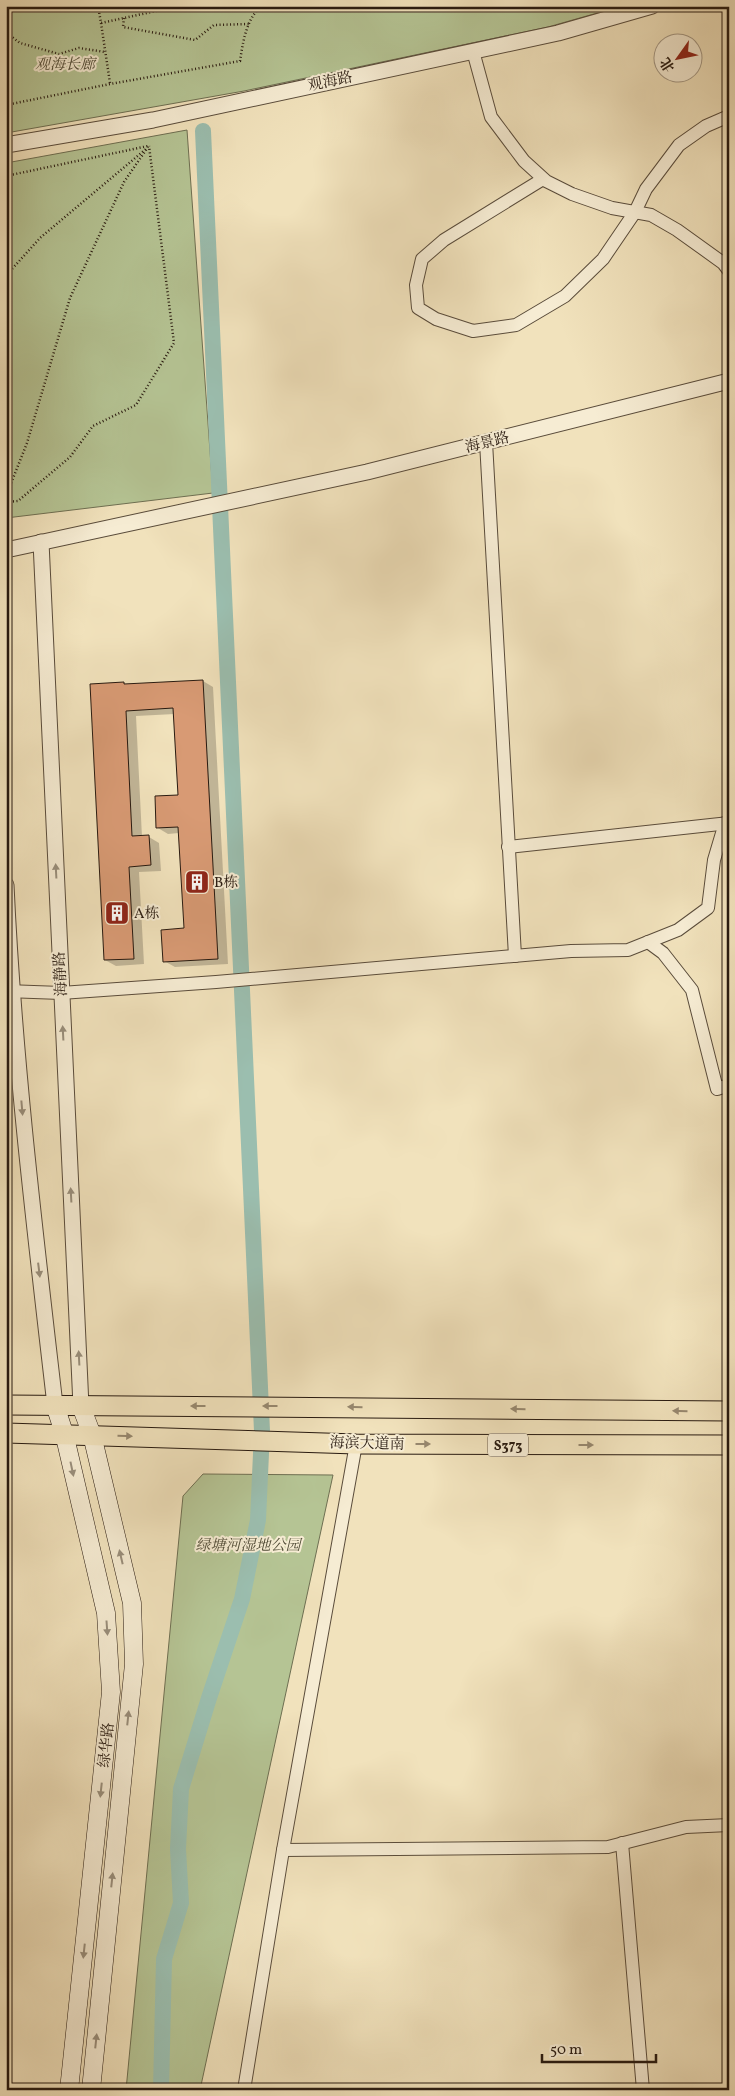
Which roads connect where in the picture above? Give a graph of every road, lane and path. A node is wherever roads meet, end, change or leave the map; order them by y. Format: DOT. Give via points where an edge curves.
graph roads {
  1 [pos="98,6"];
  2 [pos="179,6"];
  3 [pos="261,6"];
  4 [pos="652,6"];
  5 [pos="124,18"];
  6 [pos="101,23"];
  7 [pos="249,24"];
  8 [pos="6,36"];
  9 [pos="473,51"];
  10 [pos="105,52"];
  11 [pos="110,84"];
  12 [pos="6,105"];
  13 [pos="729,116"];
  14 [pos="6,145"];
  15 [pos="149,146"];
  16 [pos="6,176"];
  17 [pos="543,179"];
  18 [pos="635,212"];
  19 [pos="729,271"];
  20 [pos="6,272"];
  21 [pos="729,381"];
  22 [pos="486,442"];
  23 [pos="6,496"];
  24 [pos="6,502"];
  25 [pos="41,542"];
  26 [pos="6,550"];
  27 [pos="727,823"];
  28 [pos="508,847"];
  29 [pos="6,885"];
  30 [pos="648,942"];
  31 [pos="514,956"];
  32 [pos="9,991"];
  33 [pos="61,993"];
  34 [pos="729,1085"];
  35 [pos="6,1405"];
  36 [pos="55,1405"];
  37 [pos="81,1406"];
  38 [pos="729,1411"];
  39 [pos="6,1433"];
  40 [pos="64,1433"];
  41 [pos="92,1435"];
  42 [pos="356,1444"];
  43 [pos="729,1445"];
  44 [pos="729,1825"];
  45 [pos="622,1843"];
  46 [pos="283,1850"];
  47 [pos="69,2090"];
  48 [pos="91,2090"];
  49 [pos="244,2090"];
  50 [pos="643,2090"];
  1 -- 6 [label="path"];
  2 -- 5 [label="path"];
  3 -- 7 [label="path"];
  4 -- 9 [label="street, 观海路" via="558,33"];
  5 -- 6 [label="path"];
  5 -- 7 [label="path" via="123,27 195,40 214,25"];
  6 -- 10 [label="path"];
  7 -- 11 [label="path" via="240,61"];
  8 -- 10 [label="path" via="59,54 79,48"];
  9 -- 14 [label="street, 观海路" via="153,120"];
  9 -- 17 [label="street" via="491,117 524,161"];
  10 -- 11 [label="path"];
  11 -- 12 [label="path"];
  13 -- 18 [label="street" via="706,126 678,145 646,189"];
  15 -- 16 [label="path"];
  15 -- 20 [label="path" via="40,238"];
  15 -- 23 [label="path" via="124,182 70,298 27,443"];
  15 -- 24 [label="path" via="174,343 136,405 93,426 70,457 18,501"];
  17 -- 18 [label="street" via="572,194"];
  17 -- 18 [label="street" via="444,240 422,259 416,285 418,308 436,319 473,331 516,325 565,296 603,260"];
  18 -- 19 [label="street" via="651,215 677,230 723,263"];
  21 -- 22 [label="street, 海景路"];
  22 -- 25 [label="street, 海景路" via="366,472"];
  22 -- 28 [label="street"];
  25 -- 26 [label="street, 海景路"];
  33 -- 25 [label="street, 海静路, one-way"];
  27 -- 28 [label="street"];
  27 -- 30 [label="street" via="714,860 708,908 678,930"];
  28 -- 31 [label="street"];
  29 -- 32 [label="street"];
  30 -- 31 [label="street" via="628,950"];
  30 -- 34 [label="street" via="663,953 692,990 716,1089"];
  31 -- 33 [label="street"];
  32 -- 33 [label="street"];
  32 -- 36 [label="street, one-way"];
  37 -- 33 [label="street, 海静路, one-way"];
  35 -- 36 [label="main road"];
  36 -- 37 [label="main road"];
  36 -- 40 [label="main road, 绿华路"];
  38 -- 37 [label="main road, one-way"];
  37 -- 41 [label="main road, 绿华路"];
  39 -- 40 [label="main road, 海滨大道南 / S373"];
  40 -- 41 [label="main road, 海滨大道南 / S373"];
  40 -- 47 [label="main road, 绿华路, one-way" via="106,1613 112,1692"];
  41 -- 42 [label="main road, 海滨大道南 / S373, one-way"];
  48 -- 41 [label="main road, 绿华路, one-way" via="134,1664 132,1603"];
  42 -- 43 [label="main road, 海滨大道南 / S373, one-way"];
  42 -- 46 [label="street"];
  44 -- 45 [label="street" via="686,1827"];
  45 -- 46 [label="street" via="608,1847"];
  45 -- 50 [label="street"];
  46 -- 49 [label="street"];
}
